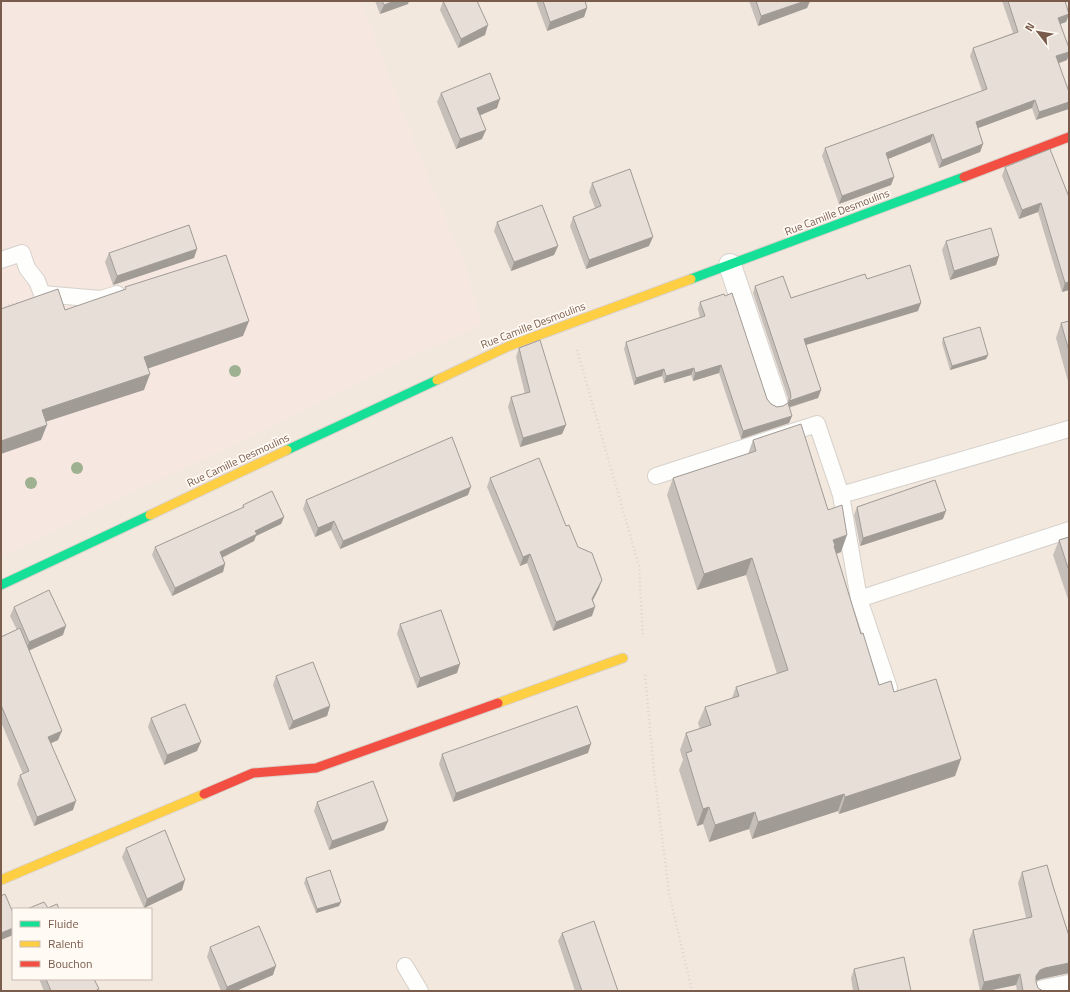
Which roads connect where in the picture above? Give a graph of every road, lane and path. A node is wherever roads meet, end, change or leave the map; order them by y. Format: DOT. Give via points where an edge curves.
graph roads {
  1 [pos="1069,137"];
  2 [pos="1,260"];
  3 [pos="730,265"];
  4 [pos="129,290"];
  5 [pos="776,402"];
  6 [pos="1069,429"];
  7 [pos="656,476"];
  8 [pos="841,495"];
  9 [pos="1069,530"];
  10 [pos="1,585"];
  11 [pos="859,599"];
  12 [pos="623,658"];
  13 [pos="889,688"];
  14 [pos="1,880"];
  15 [pos="405,966"];
  16 [pos="1069,986"];
  17 [pos="420,991"];
  18 [pos="1044,991"];
  1 -- 3 [label="street, Rue Camille Desmoulins"];
  2 -- 4 [label="lane" via="22,253 27,268 37,281 42,294 101,299"];
  3 -- 5 [label="street"];
  3 -- 10 [label="street, Rue Camille Desmoulins" via="508,346"];
  6 -- 8 [label="lane"];
  7 -- 8 [label="lane" via="817,424"];
  8 -- 11 [label="lane"];
  9 -- 11 [label="lane"];
  11 -- 13 [label="lane"];
  12 -- 14 [label="street" via="316,768 253,773"];
  15 -- 17 [label="lane"];
  16 -- 18 [label="street"];
}
